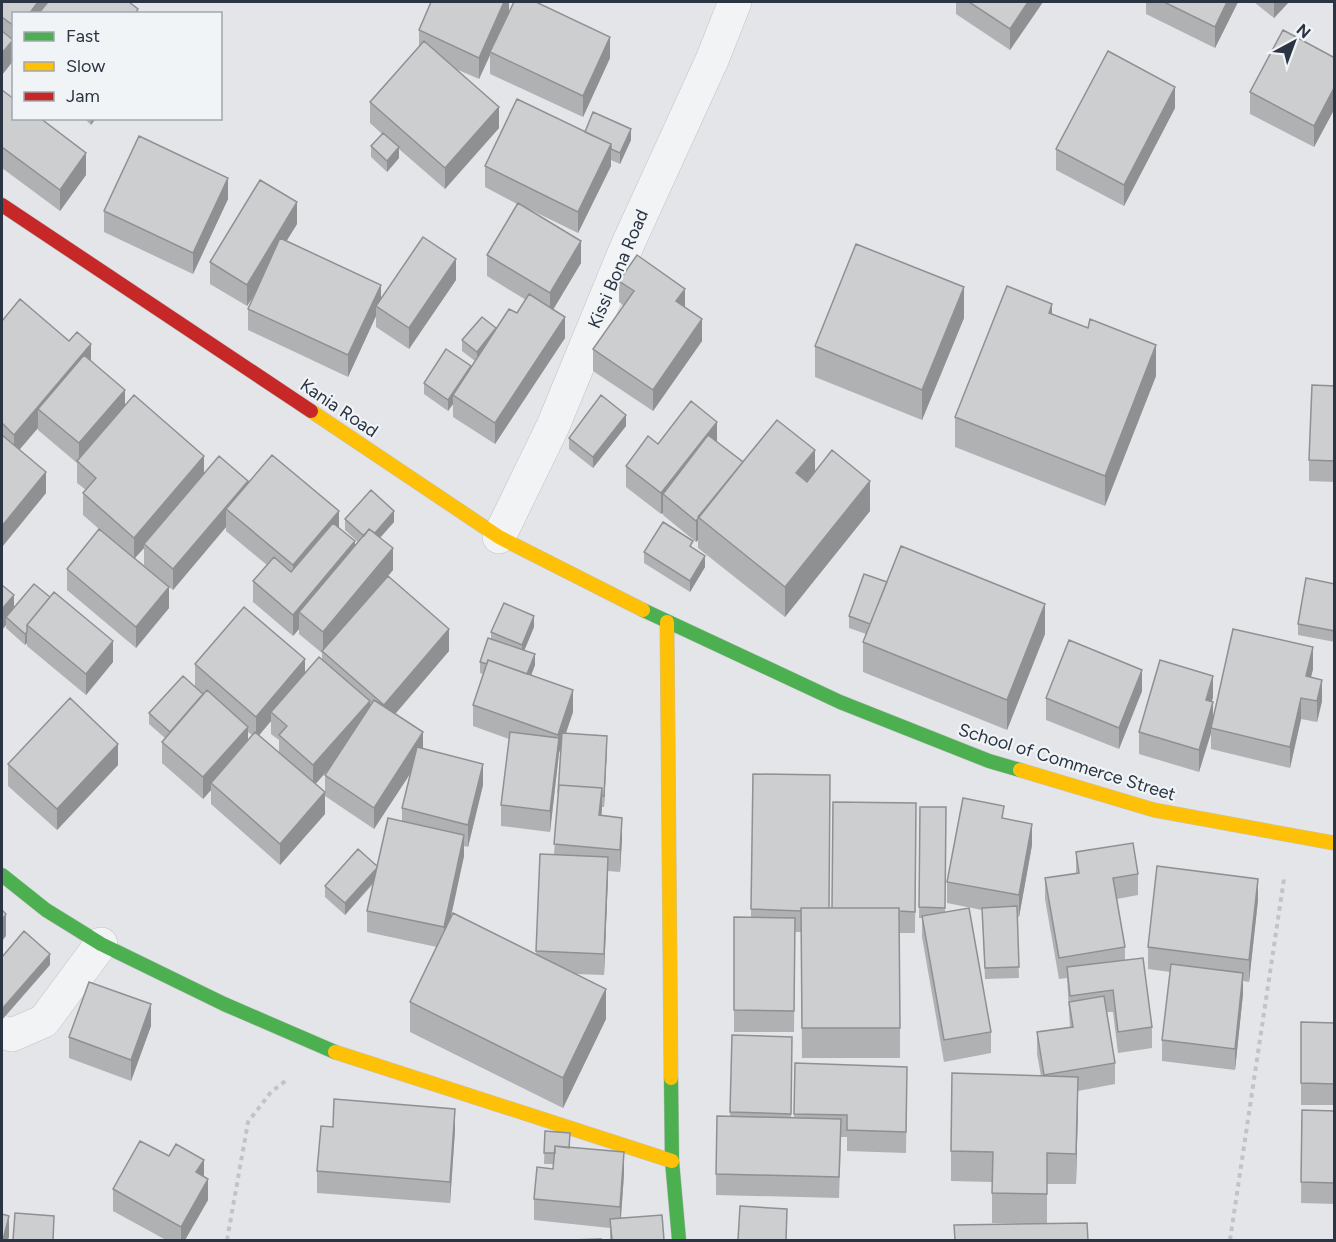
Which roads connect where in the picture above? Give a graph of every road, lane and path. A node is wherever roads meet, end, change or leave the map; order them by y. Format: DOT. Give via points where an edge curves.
graph roads {
  1 [pos="735,2"];
  2 [pos="2,205"];
  3 [pos="499,537"];
  4 [pos="667,622"];
  5 [pos="1290,836"];
  6 [pos="1335,843"];
  7 [pos="2,875"];
  8 [pos="101,944"];
  9 [pos="2,1032"];
  10 [pos="327,1050"];
  11 [pos="672,1161"];
  12 [pos="227,1240"];
  13 [pos="679,1240"];
  14 [pos="1230,1240"];
  1 -- 3 [label="street, Kissi Bona Road" via="553,426"];
  2 -- 3 [label="street, Kania Road"];
  3 -- 4 [label="street, Kania Road"];
  4 -- 5 [label="street, School of Commerce Street" via="840,702 989,761 1154,810"];
  4 -- 11 [label="street"];
  5 -- 6 [label="street, School of Commerce Street"];
  5 -- 14 [label="path"];
  7 -- 8 [label="street"];
  8 -- 9 [label="street" via="44,1021 12,1035"];
  8 -- 10 [label="street"];
  10 -- 11 [label="street"];
  10 -- 12 [label="path" via="271,1092 248,1122"];
  11 -- 13 [label="street"];
}
